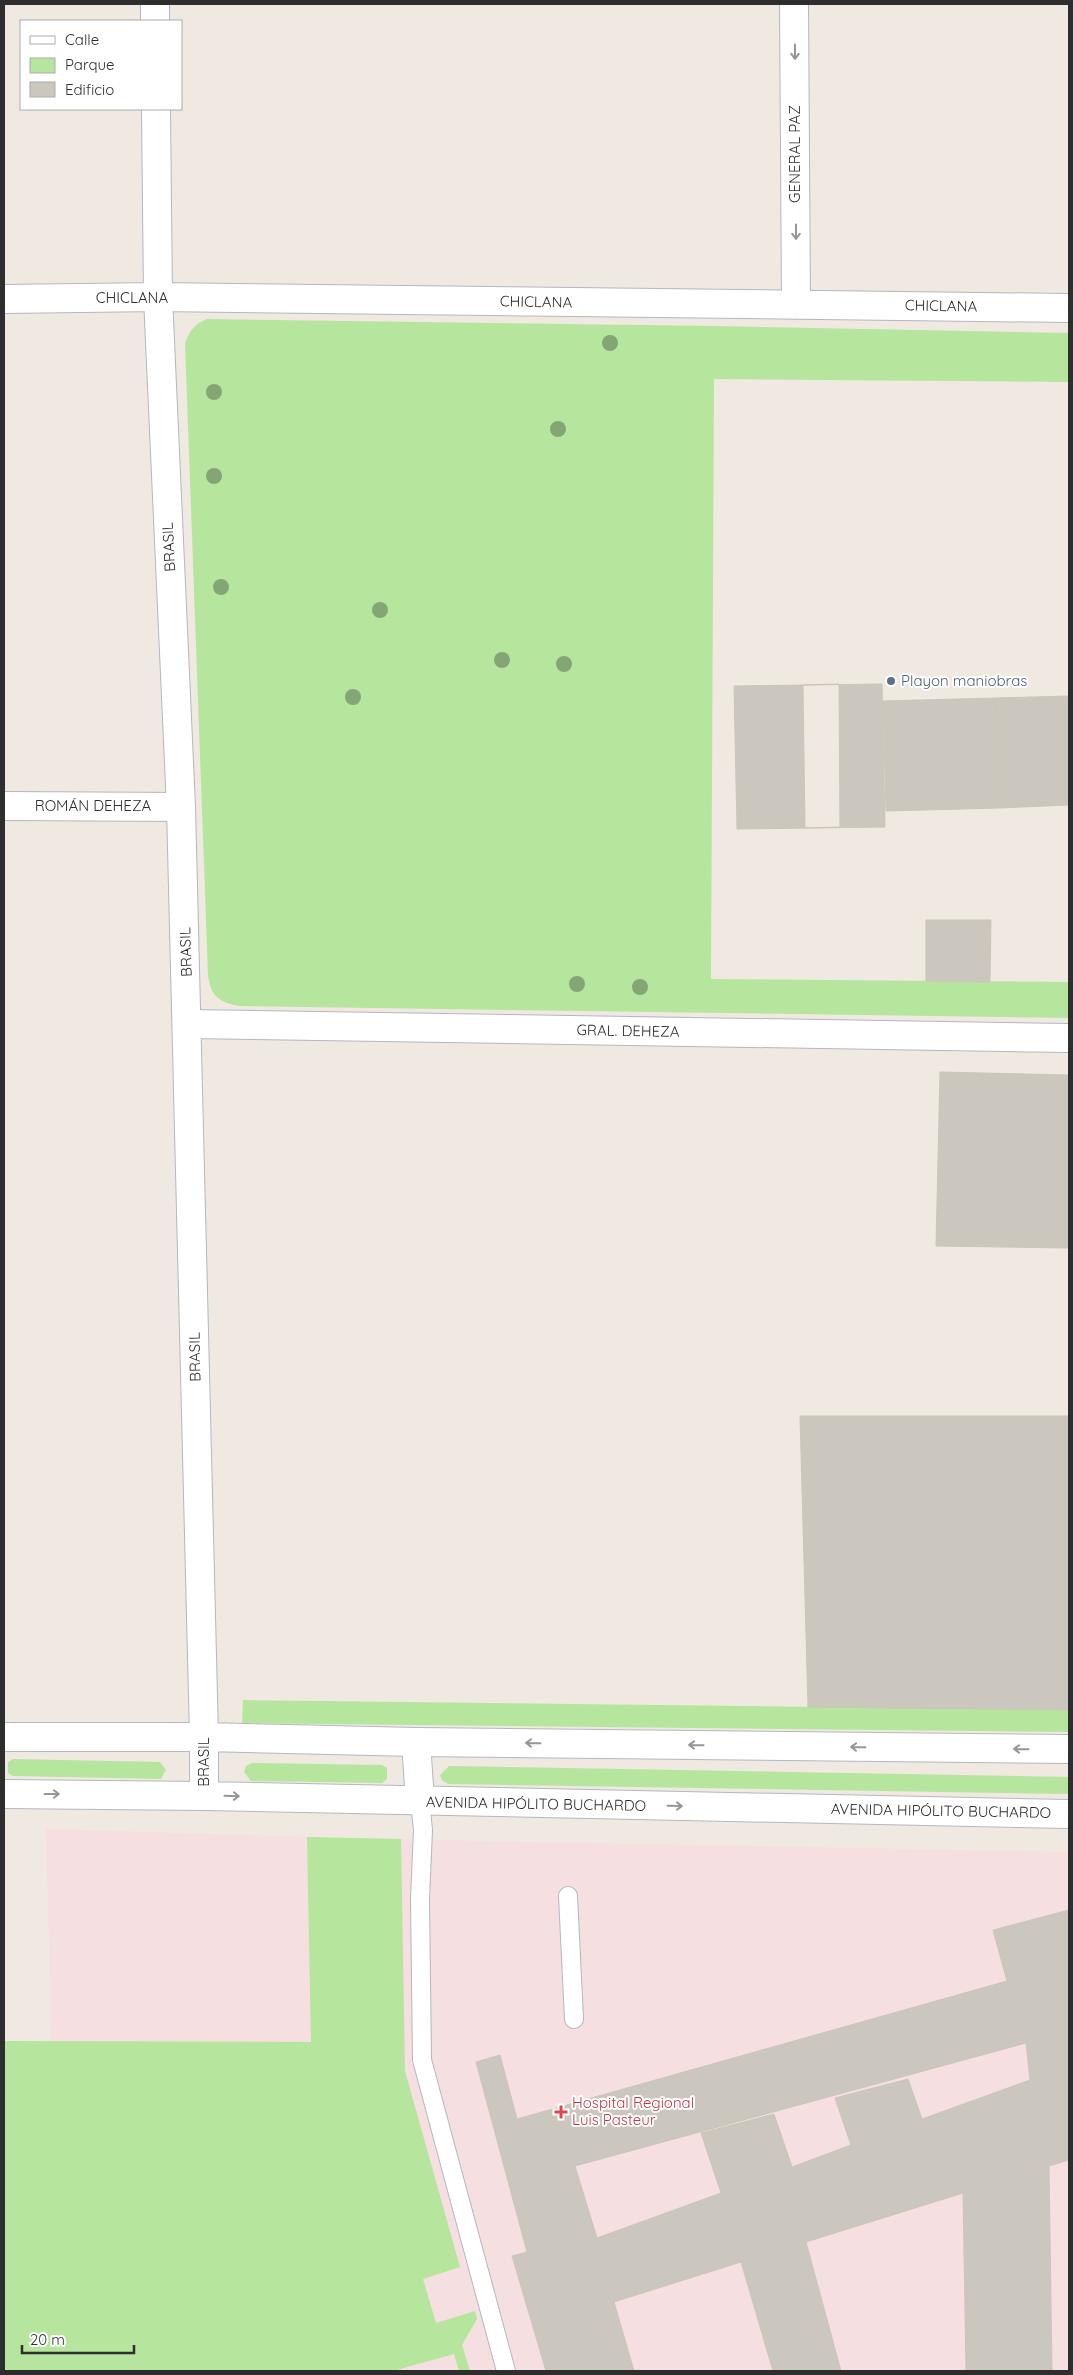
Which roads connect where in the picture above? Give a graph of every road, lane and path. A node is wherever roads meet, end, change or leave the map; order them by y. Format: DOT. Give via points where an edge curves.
graph roads {
  1 [pos="155,4"];
  2 [pos="794,4"];
  3 [pos="155,20"];
  4 [pos="156,110"];
  5 [pos="158,297"];
  6 [pos="4,299"];
  7 [pos="796,305"];
  8 [pos="1069,308"];
  9 [pos="4,806"];
  10 [pos="182,807"];
  11 [pos="188,1024"];
  12 [pos="1069,1038"];
  13 [pos="4,1737"];
  14 [pos="204,1737"];
  15 [pos="416,1742"];
  16 [pos="1069,1749"];
  17 [pos="4,1794"];
  18 [pos="204,1796"];
  19 [pos="420,1802"];
  20 [pos="1069,1814"];
  21 [pos="568,1896"];
  22 [pos="574,2020"];
  23 [pos="506,2371"];
  1 -- 3 [label="street"];
  2 -- 7 [label="street, GENERAL PAZ, one-way"];
  4 -- 5 [label="street, BRASIL"];
  5 -- 6 [label="street, CHICLANA"];
  5 -- 7 [label="street, CHICLANA"];
  5 -- 10 [label="street, BRASIL"];
  7 -- 8 [label="street, CHICLANA"];
  9 -- 10 [label="street, ROMÁN DEHEZA"];
  10 -- 11 [label="street, BRASIL"];
  11 -- 12 [label="street, GRAL. DEHEZA"];
  11 -- 14 [label="street, BRASIL"];
  13 -- 14 [label="street"];
  14 -- 15 [label="street"];
  14 -- 18 [label="street, BRASIL"];
  16 -- 15 [label="street, one-way"];
  15 -- 19 [label="street"];
  17 -- 18 [label="street, AVENIDA HIPÓLITO BUCHARDO, one-way"];
  18 -- 19 [label="street, AVENIDA HIPÓLITO BUCHARDO, one-way"];
  19 -- 20 [label="street, AVENIDA HIPÓLITO BUCHARDO, one-way"];
  19 -- 23 [label="lane" via="423,1830 420,1900 422,2060"];
  21 -- 22 [label="lane"];
}
